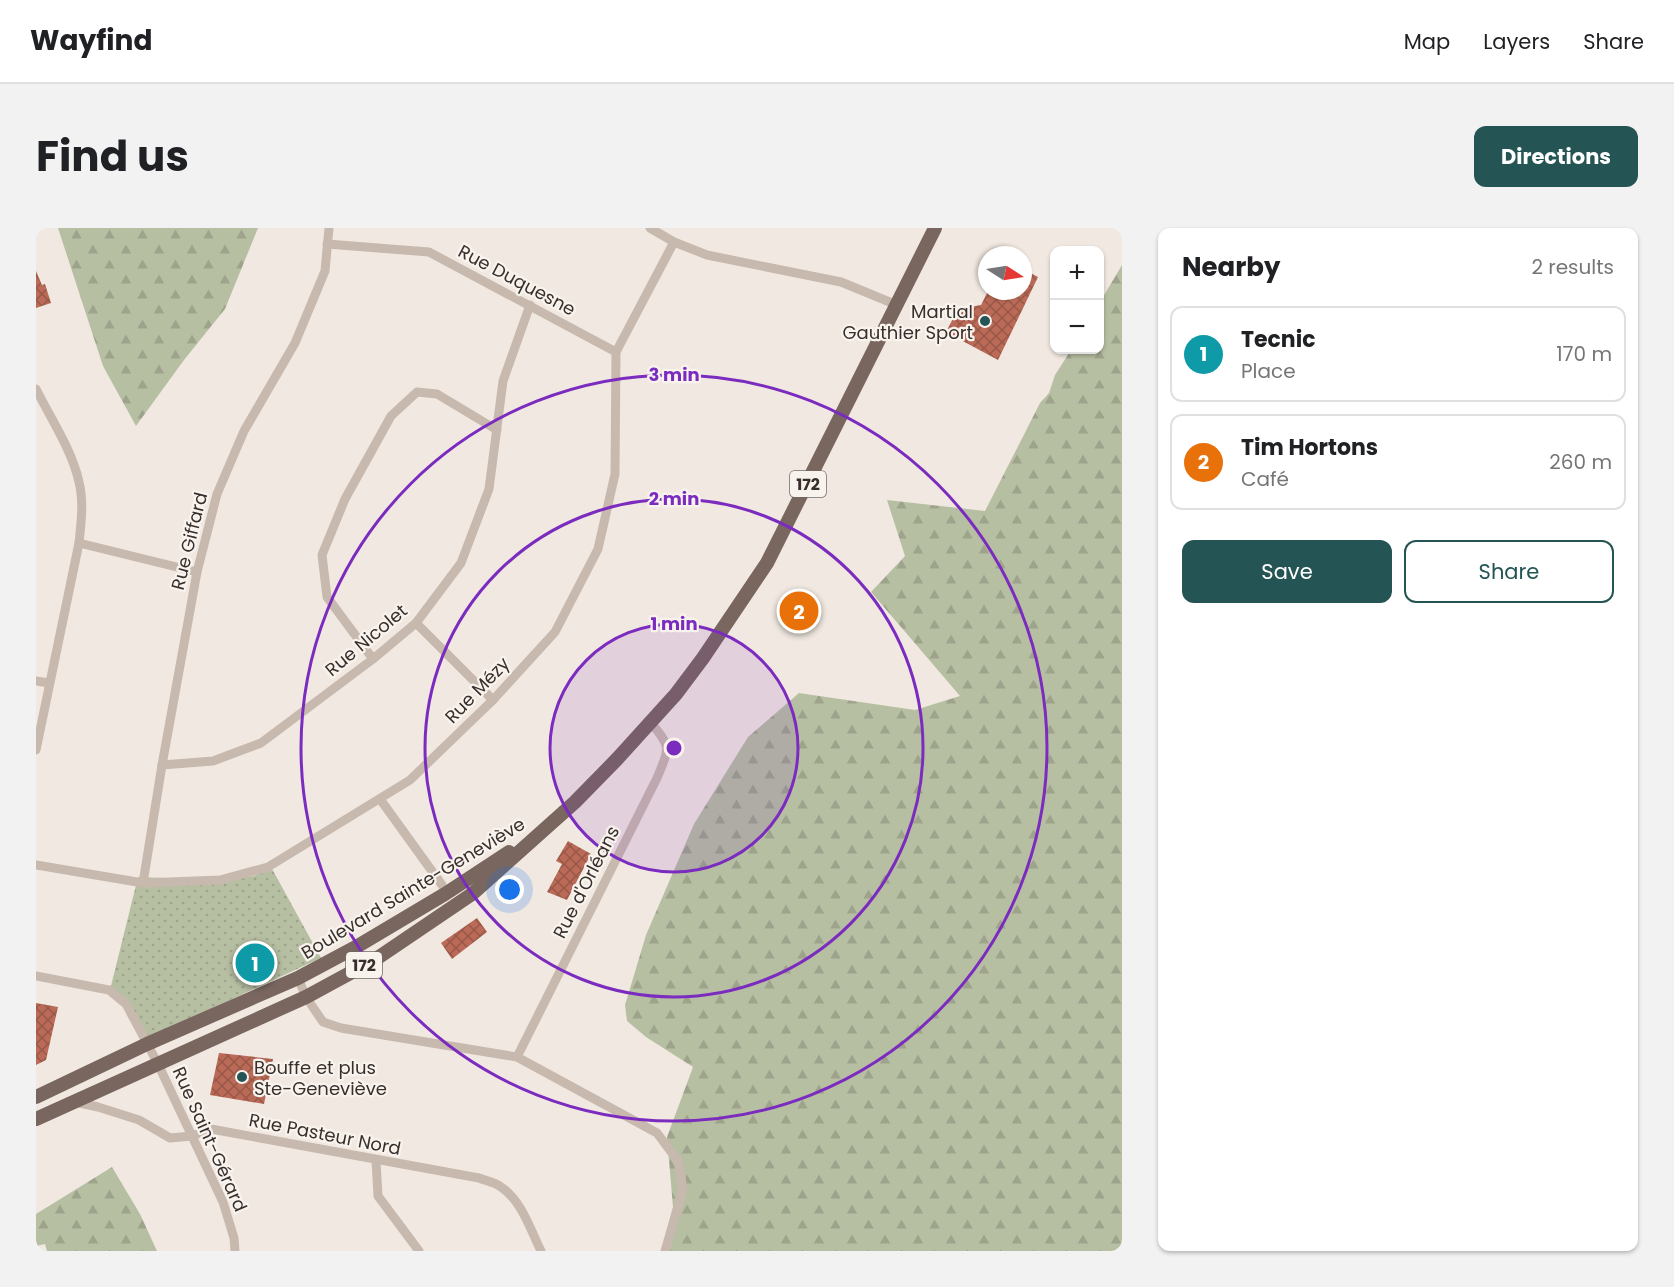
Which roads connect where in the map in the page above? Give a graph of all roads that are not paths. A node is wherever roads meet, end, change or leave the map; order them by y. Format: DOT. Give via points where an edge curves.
graph roads {
  1 [pos="329,228"];
  2 [pos="650,228"];
  3 [pos="935,228"];
  4 [pos="674,242"];
  5 [pos="327,244"];
  6 [pos="530,305"];
  7 [pos="897,305"];
  8 [pos="616,352"];
  9 [pos="36,389"];
  10 [pos="497,430"];
  11 [pos="79,543"];
  12 [pos="197,572"];
  13 [pos="416,622"];
  14 [pos="373,659"];
  15 [pos="36,681"];
  16 [pos="49,683"];
  17 [pos="493,700"];
  18 [pos="651,723"];
  19 [pos="36,750"];
  20 [pos="162,765"];
  21 [pos="380,799"];
  22 [pos="546,828"];
  23 [pos="36,865"];
  24 [pos="143,883"];
  25 [pos="442,885"];
  26 [pos="36,976"];
  27 [pos="298,978"];
  28 [pos="306,997"];
  29 [pos="147,1044"];
  30 [pos="517,1057"];
  31 [pos="158,1064"];
  32 [pos="36,1097"];
  33 [pos="72,1102"];
  34 [pos="36,1119"];
  35 [pos="192,1136"];
  36 [pos="376,1161"];
  37 [pos="235,1251"];
  38 [pos="419,1251"];
  39 [pos="541,1251"];
  40 [pos="665,1251"];
  1 -- 5 [label="street, Rue Giffard"];
  2 -- 4 [label="street"];
  3 -- 7 [label="main road, Boulevard Sainte-Geneviève / 172"];
  4 -- 7 [label="street" via="707,255 841,282"];
  4 -- 8 [label="street, Rue Mézy"];
  5 -- 6 [label="street, Rue Duquesne" via="429,252"];
  5 -- 12 [label="street, Rue Giffard" via="325,272 295,343 244,431 217,494"];
  6 -- 8 [label="street, Rue Duquesne"];
  6 -- 10 [label="street, Rue Nicolet" via="503,381"];
  7 -- 18 [label="main road, Boulevard Sainte-Geneviève / 172" via="768,563 703,658"];
  8 -- 17 [label="street, Rue Mézy" via="615,474 598,549 555,632"];
  9 -- 11 [label="street" via="80,483"];
  10 -- 13 [label="street, Rue Nicolet" via="489,489 461,563"];
  10 -- 14 [label="street" via="437,394 417,392 390,416 345,499 322,555 327,597"];
  11 -- 12 [label="street"];
  11 -- 16 [label="street"];
  12 -- 20 [label="street, Rue Giffard"];
  13 -- 14 [label="street, Rue Nicolet"];
  13 -- 17 [label="street"];
  14 -- 20 [label="street, Rue Nicolet" via="261,742 213,761"];
  15 -- 16 [label="street"];
  16 -- 19 [label="street"];
  17 -- 21 [label="street, Rue Mézy" via="411,780"];
  18 -- 22 [label="main road, Boulevard Sainte-Geneviève / 172"];
  18 -- 30 [label="street, Rue d'Orléans" via="664,739 667,755"];
  20 -- 24 [label="street, Rue Giffard"];
  21 -- 24 [label="street, Rue Mézy" via="268,867 220,880"];
  21 -- 25 [label="street"];
  22 -- 27 [label="main road, Boulevard Sainte-Geneviève / 172" via="445,894"];
  22 -- 28 [label="main road, Boulevard Sainte-Geneviève / 172" via="472,894 376,959"];
  23 -- 24 [label="street, Rue Mézy"];
  26 -- 29 [label="street, Rue Saint-Gérard" via="110,990 126,1004"];
  27 -- 28 [label="street"];
  27 -- 29 [label="main road, Boulevard Sainte-Geneviève / 172"];
  28 -- 30 [label="street" via="323,1022 341,1028"];
  28 -- 31 [label="main road, Boulevard Sainte-Geneviève / 172"];
  29 -- 31 [label="street, Rue Saint-Gérard"];
  29 -- 32 [label="main road, Boulevard Sainte-Geneviève / 172"];
  30 -- 40 [label="street" via="657,1133 678,1161 683,1189"];
  31 -- 33 [label="main road, Boulevard Sainte-Geneviève / 172"];
  31 -- 35 [label="street, Rue Saint-Gérard"];
  33 -- 34 [label="main road, Boulevard Sainte-Geneviève / 172"];
  33 -- 35 [label="street, Rue Pasteur Nord" via="139,1120 170,1138"];
  35 -- 36 [label="street, Rue Pasteur Nord" via="211,1129"];
  35 -- 37 [label="street, Rue Saint-Gérard" via="229,1218"];
  36 -- 38 [label="street" via="378,1196"];
  36 -- 39 [label="street, Rue Pasteur Nord" via="479,1178 500,1186 518,1205"];
}
